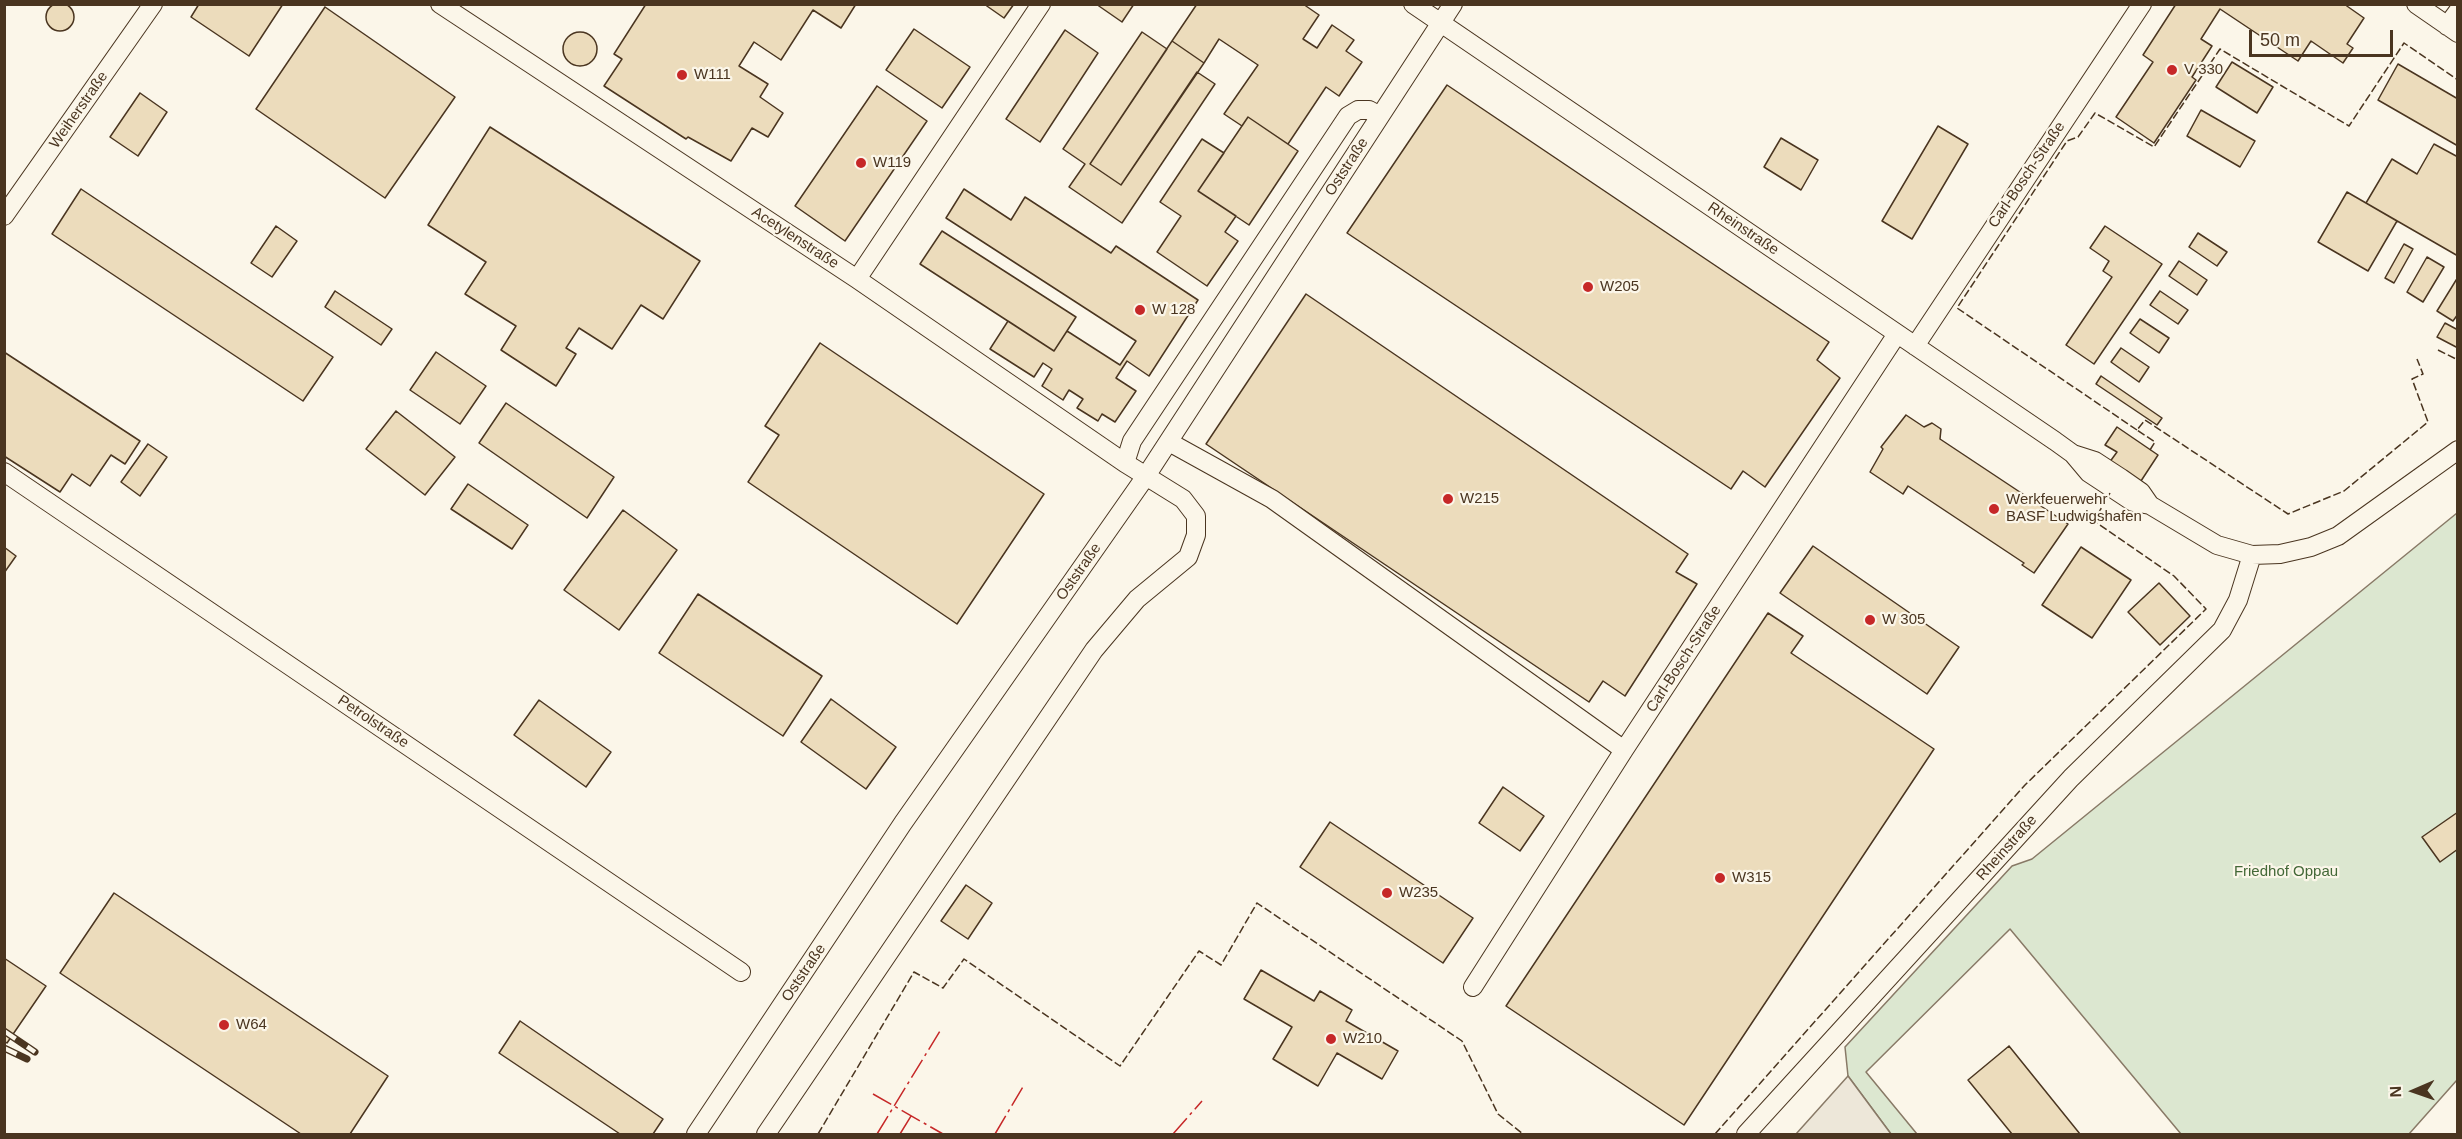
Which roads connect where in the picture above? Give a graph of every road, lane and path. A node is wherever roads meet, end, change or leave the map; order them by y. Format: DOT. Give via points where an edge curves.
graph roads {
  1 [pos="153,4"];
  2 [pos="440,4"];
  3 [pos="1041,4"];
  4 [pos="1413,4"];
  5 [pos="1453,4"];
  6 [pos="2142,4"];
  7 [pos="2416,4"];
  8 [pos="1440,23"];
  9 [pos="2454,23"];
  10 [pos="1380,116"];
  11 [pos="4,216"];
  12 [pos="857,279"];
  13 [pos="1897,334"];
  14 [pos="1915,346"];
  15 [pos="1168,442"];
  16 [pos="2457,450"];
  17 [pos="1125,463"];
  18 [pos="4,472"];
  19 [pos="1146,476"];
  20 [pos="2252,555"];
  21 [pos="1624,750"];
  22 [pos="741,972"];
  23 [pos="1473,987"];
  24 [pos="696,1134"];
  25 [pos="766,1134"];
  26 [pos="1746,1134"];
  1 -- 11 [label="street, Weiherstraße"];
  2 -- 12 [label="street, Acetylenstraße"];
  3 -- 12 [label="street"];
  4 -- 8 [label="street, Rheinstraße"];
  5 -- 8 [label="street, Oststraße"];
  6 -- 14 [label="street, Carl-Bosch-Straße"];
  7 -- 9 [label="street"];
  8 -- 10 [label="street, Oststraße"];
  8 -- 13 [label="street, Rheinstraße"];
  10 -- 15 [label="street, Oststraße"];
  10 -- 17 [label="street" via="1369,110 1358,110 1348,116 1132,441"];
  12 -- 17 [label="street, Acetylenstraße"];
  13 -- 14 [label="street, Rheinstraße"];
  13 -- 21 [label="street, Carl-Bosch-Straße"];
  14 -- 20 [label="street, Rheinstraße" via="2073,454 2095,461 2117,484 2140,492 2150,505 2217,545"];
  15 -- 19 [label="street, Oststraße"];
  15 -- 21 [label="street" via="1272,499"];
  16 -- 20 [label="street, Rheinstraße" via="2338,536 2280,554"];
  17 -- 19 [label="street, Acetylenstraße"];
  18 -- 22 [label="street, Petrolstraße"];
  19 -- 24 [label="street, Oststraße" via="903,823"];
  19 -- 25 [label="street, Acetylenstraße" via="1184,499 1196,516 1196,535 1188,556 1137,599 1094,650"];
  20 -- 26 [label="street, Rheinstraße" via="2238,600 2222,630 2071,778"];
  21 -- 23 [label="street, Carl-Bosch-Straße"];
}
